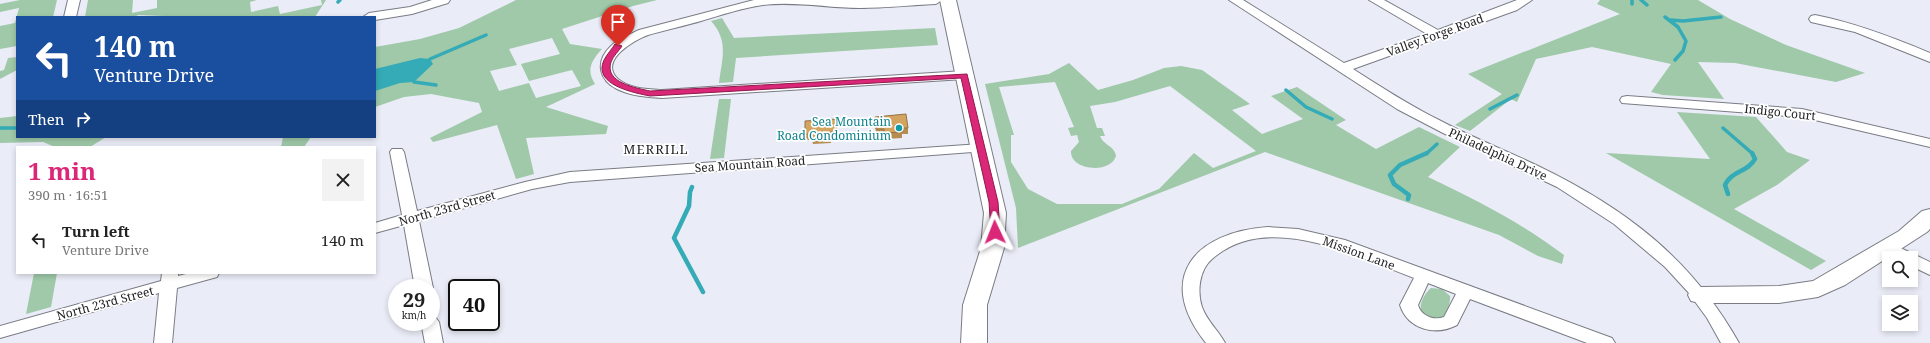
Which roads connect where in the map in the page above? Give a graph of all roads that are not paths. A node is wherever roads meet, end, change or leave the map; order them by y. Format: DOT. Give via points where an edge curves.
graph roads {
  1 [pos="74,0"];
  2 [pos="444,0"];
  3 [pos="936,0"];
  4 [pos="948,0"];
  5 [pos="1235,0"];
  6 [pos="1375,0"];
  7 [pos="1526,0"];
  8 [pos="70,16"];
  9 [pos="375,16"];
  10 [pos="1815,19"];
  11 [pos="1436,34"];
  12 [pos="1930,58"];
  13 [pos="1343,68"];
  14 [pos="964,75"];
  15 [pos="1627,100"];
  16 [pos="1930,143"];
  17 [pos="981,148"];
  18 [pos="397,152"];
  19 [pos="520,187"];
  20 [pos="1930,216"];
  21 [pos="410,218"];
  22 [pos="376,228"];
  23 [pos="1888,247"];
  24 [pos="1895,251"];
  25 [pos="1918,263"];
  26 [pos="1930,269"];
  27 [pos="204,274"];
  28 [pos="1423,276"];
  29 [pos="169,279"];
  30 [pos="422,279"];
  31 [pos="1465,292"];
  32 [pos="1700,295"];
  33 [pos="432,331"];
  34 [pos="0,332"];
  35 [pos="977,337"];
  36 [pos="163,343"];
  37 [pos="434,343"];
  38 [pos="1216,343"];
  39 [pos="1606,343"];
  40 [pos="1730,343"];
  1 -- 8 [label="street"];
  2 -- 9 [label="street" via="412,10"];
  3 -- 14 [label="street" via="864,4 786,0 752,3 636,35 614,50 606,66 611,78 623,87 643,93 662,94"];
  4 -- 14 [label="street"];
  5 -- 13 [label="street, Philadelphia Drive"];
  6 -- 11 [label="street"];
  7 -- 11 [label="street, Valley Forge Road"];
  10 -- 12 [label="street" via="1832,21 1861,30"];
  11 -- 13 [label="street, Valley Forge Road"];
  13 -- 32 [label="street, Philadelphia Drive" via="1420,116 1535,170 1591,201 1644,240"];
  14 -- 17 [label="street"];
  15 -- 16 [label="street, Indigo Court" via="1802,113"];
  17 -- 19 [label="street, Sea Mountain Road" via="582,176"];
  17 -- 35 [label="street" via="993,202 995,232 990,260 976,300"];
  18 -- 21 [label="street"];
  19 -- 21 [label="street, North 23rd Street"];
  20 -- 23 [label="street" via="1916,229"];
  21 -- 22 [label="street, North 23rd Street"];
  21 -- 30 [label="street"];
  23 -- 24 [label="street"];
  23 -- 32 [label="street" via="1832,281 1807,291"];
  25 -- 26 [label="street"];
  27 -- 29 [label="street, North 23rd Street"];
  28 -- 31 [label="street, Mission Lane"];
  28 -- 31 [label="street" via="1409,305 1412,314 1424,322 1440,325 1451,322"];
  28 -- 38 [label="street, Mission Lane" via="1339,244 1308,236 1264,232 1230,239 1202,259 1192,273 1190,282 1190,298 1194,312"];
  29 -- 34 [label="street, North 23rd Street"];
  29 -- 36 [label="street"];
  31 -- 39 [label="street, Mission Lane"];
  32 -- 40 [label="street, Philadelphia Drive"];
  33 -- 37 [label="street"];
}
